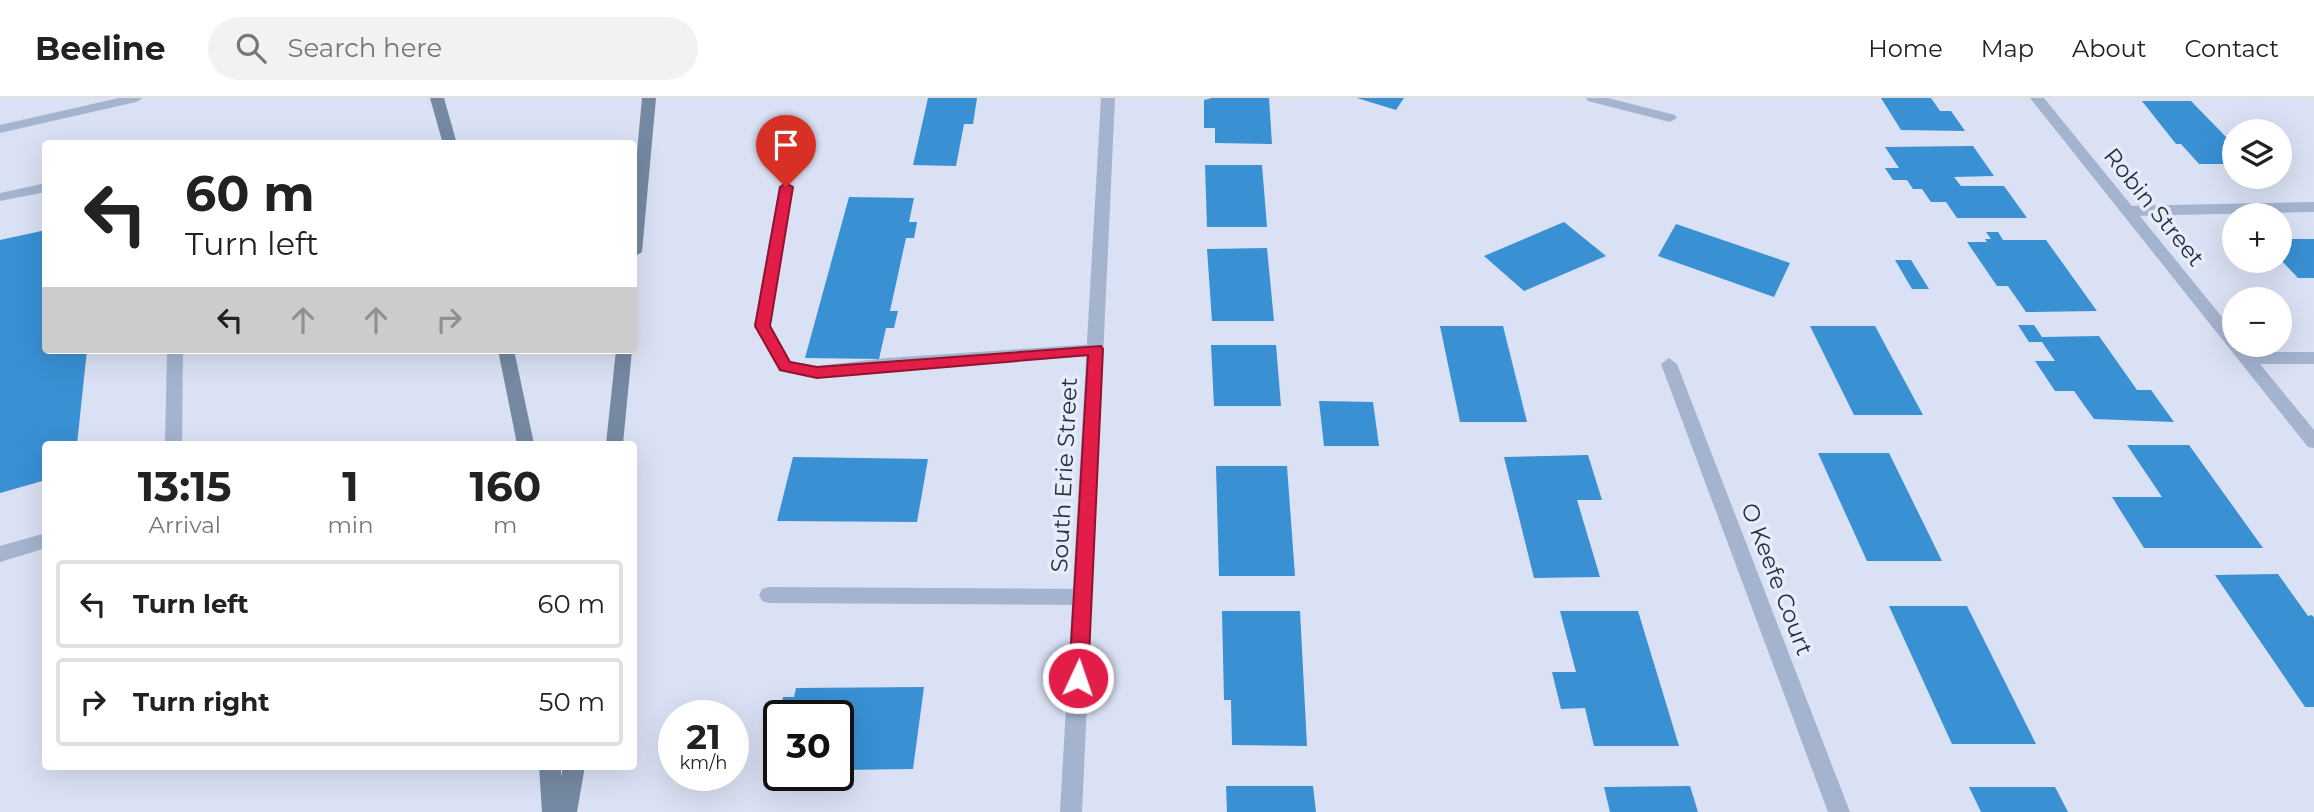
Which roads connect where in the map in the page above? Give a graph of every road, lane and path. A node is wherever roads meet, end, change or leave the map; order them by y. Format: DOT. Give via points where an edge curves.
graph roads {
  1 [pos="136,98"];
  2 [pos="437,98"];
  3 [pos="649,98"];
  4 [pos="1108,98"];
  5 [pos="1594,98"];
  6 [pos="2037,98"];
  7 [pos="1670,118"];
  8 [pos="0,129"];
  9 [pos="449,140"];
  10 [pos="786,187"];
  11 [pos="42,188"];
  12 [pos="0,197"];
  13 [pos="2314,207"];
  14 [pos="2128,211"];
  15 [pos="637,221"];
  16 [pos="2222,328"];
  17 [pos="1096,349"];
  18 [pos="176,354"];
  19 [pos="507,354"];
  20 [pos="624,354"];
  21 [pos="2292,355"];
  22 [pos="2245,357"];
  23 [pos="2314,358"];
  24 [pos="1669,364"];
  25 [pos="174,441"];
  26 [pos="525,441"];
  27 [pos="614,441"];
  28 [pos="2314,442"];
  29 [pos="42,541"];
  30 [pos="0,554"];
  31 [pos="769,595"];
  32 [pos="1083,597"];
  33 [pos="550,770"];
  34 [pos="573,770"];
  35 [pos="553,812"];
  36 [pos="566,812"];
  37 [pos="1071,812"];
  38 [pos="1839,812"];
  1 -- 8 [label="street"];
  2 -- 9 [label="main road"];
  3 -- 15 [label="main road"];
  4 -- 17 [label="street, South Erie Street"];
  5 -- 7 [label="street"];
  6 -- 14 [label="street, Robin Street"];
  10 -- 17 [label="street" via="762,326 785,366 817,372"];
  11 -- 12 [label="street"];
  13 -- 14 [label="street"];
  14 -- 16 [label="street, Robin Street"];
  17 -- 32 [label="street, South Erie Street"];
  18 -- 25 [label="street"];
  19 -- 26 [label="main road"];
  20 -- 27 [label="main road"];
  21 -- 23 [label="street"];
  22 -- 28 [label="street, Robin Street"];
  24 -- 38 [label="street, O Keefe Court"];
  29 -- 30 [label="street"];
  31 -- 32 [label="street"];
  32 -- 37 [label="street, South Erie Street"];
  33 -- 35 [label="main road"];
  34 -- 36 [label="main road"];
}
